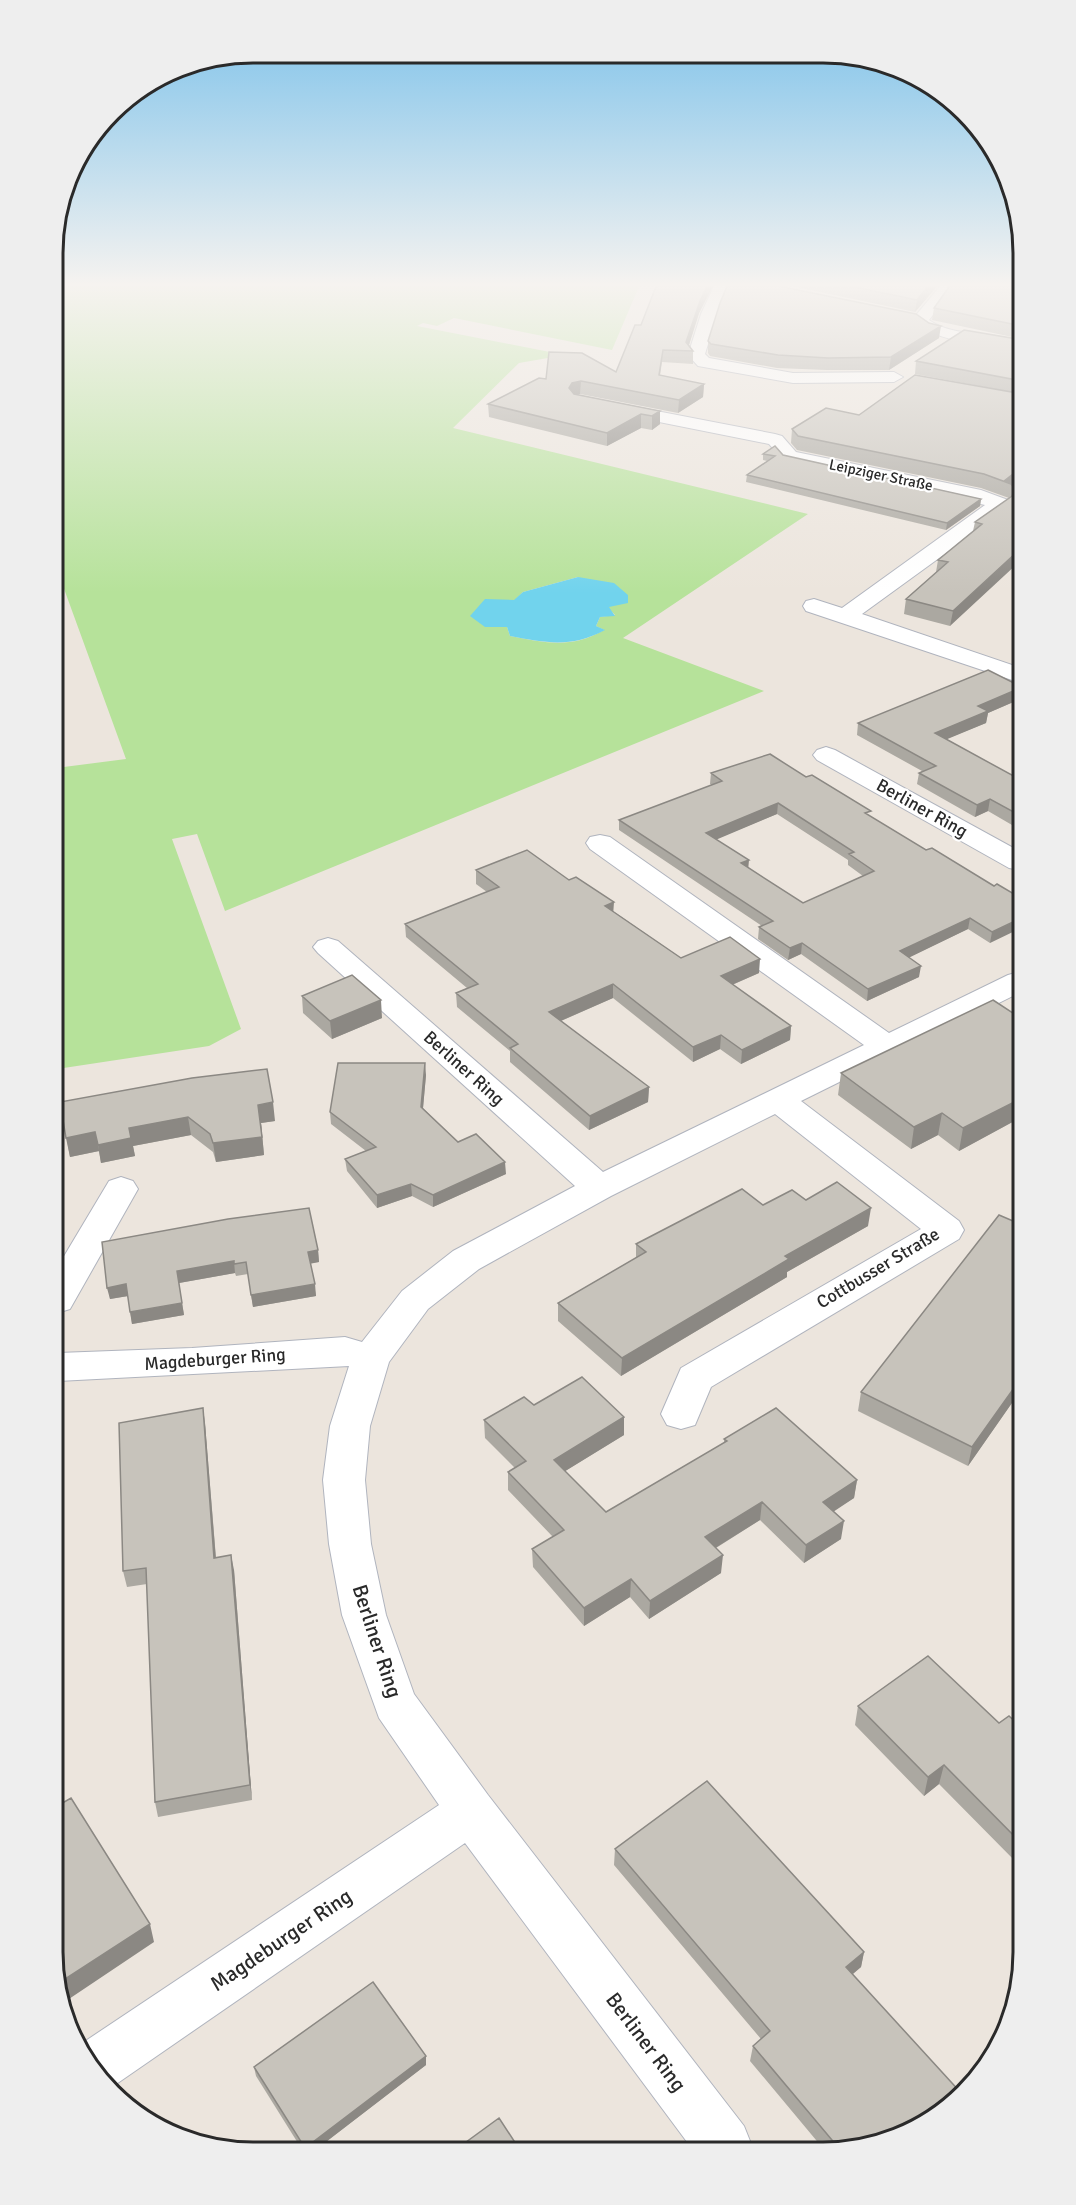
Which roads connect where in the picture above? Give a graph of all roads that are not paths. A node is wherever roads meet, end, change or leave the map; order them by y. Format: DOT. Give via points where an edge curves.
graph roads {
  1 [pos="592,403"];
  2 [pos="814,606"];
  3 [pos="846,615"];
  4 [pos="1013,673"];
  5 [pos="826,754"];
  6 [pos="600,843"];
  7 [pos="1013,859"];
  8 [pos="328,947"];
  9 [pos="1013,984"];
  10 [pos="887,1046"];
  11 [pos="778,1100"];
  12 [pos="599,1188"];
  13 [pos="121,1189"];
  14 [pos="63,1290"];
  15 [pos="371,1358"];
  16 [pos="63,1367"];
  17 [pos="681,1414"];
  18 [pos="471,1811"];
  19 [pos="99,2063"];
  20 [pos="721,2142"];
  1 -- 3 [label="street, Leipziger Straße" via="775,440 790,456 981,496 1001,504"];
  2 -- 3 [label="street"];
  3 -- 4 [label="street"];
  5 -- 7 [label="street, Berliner Ring"];
  6 -- 10 [label="street"];
  8 -- 12 [label="street, Berliner Ring"];
  9 -- 10 [label="street, Berliner Ring"];
  10 -- 11 [label="street, Berliner Ring"];
  11 -- 12 [label="street, Berliner Ring"];
  11 -- 17 [label="street, Cottbusser Straße" via="946,1230 695,1378"];
  12 -- 15 [label="street, Berliner Ring" via="466,1260 429,1287"];
  13 -- 14 [label="street"];
  15 -- 16 [label="street, Magdeburger Ring" via="345,1351"];
  15 -- 18 [label="street, Berliner Ring" via="350,1426 344,1480 350,1544 364,1615 395,1704"];
  18 -- 19 [label="street, Magdeburger Ring"];
  18 -- 20 [label="street, Berliner Ring"];
}
